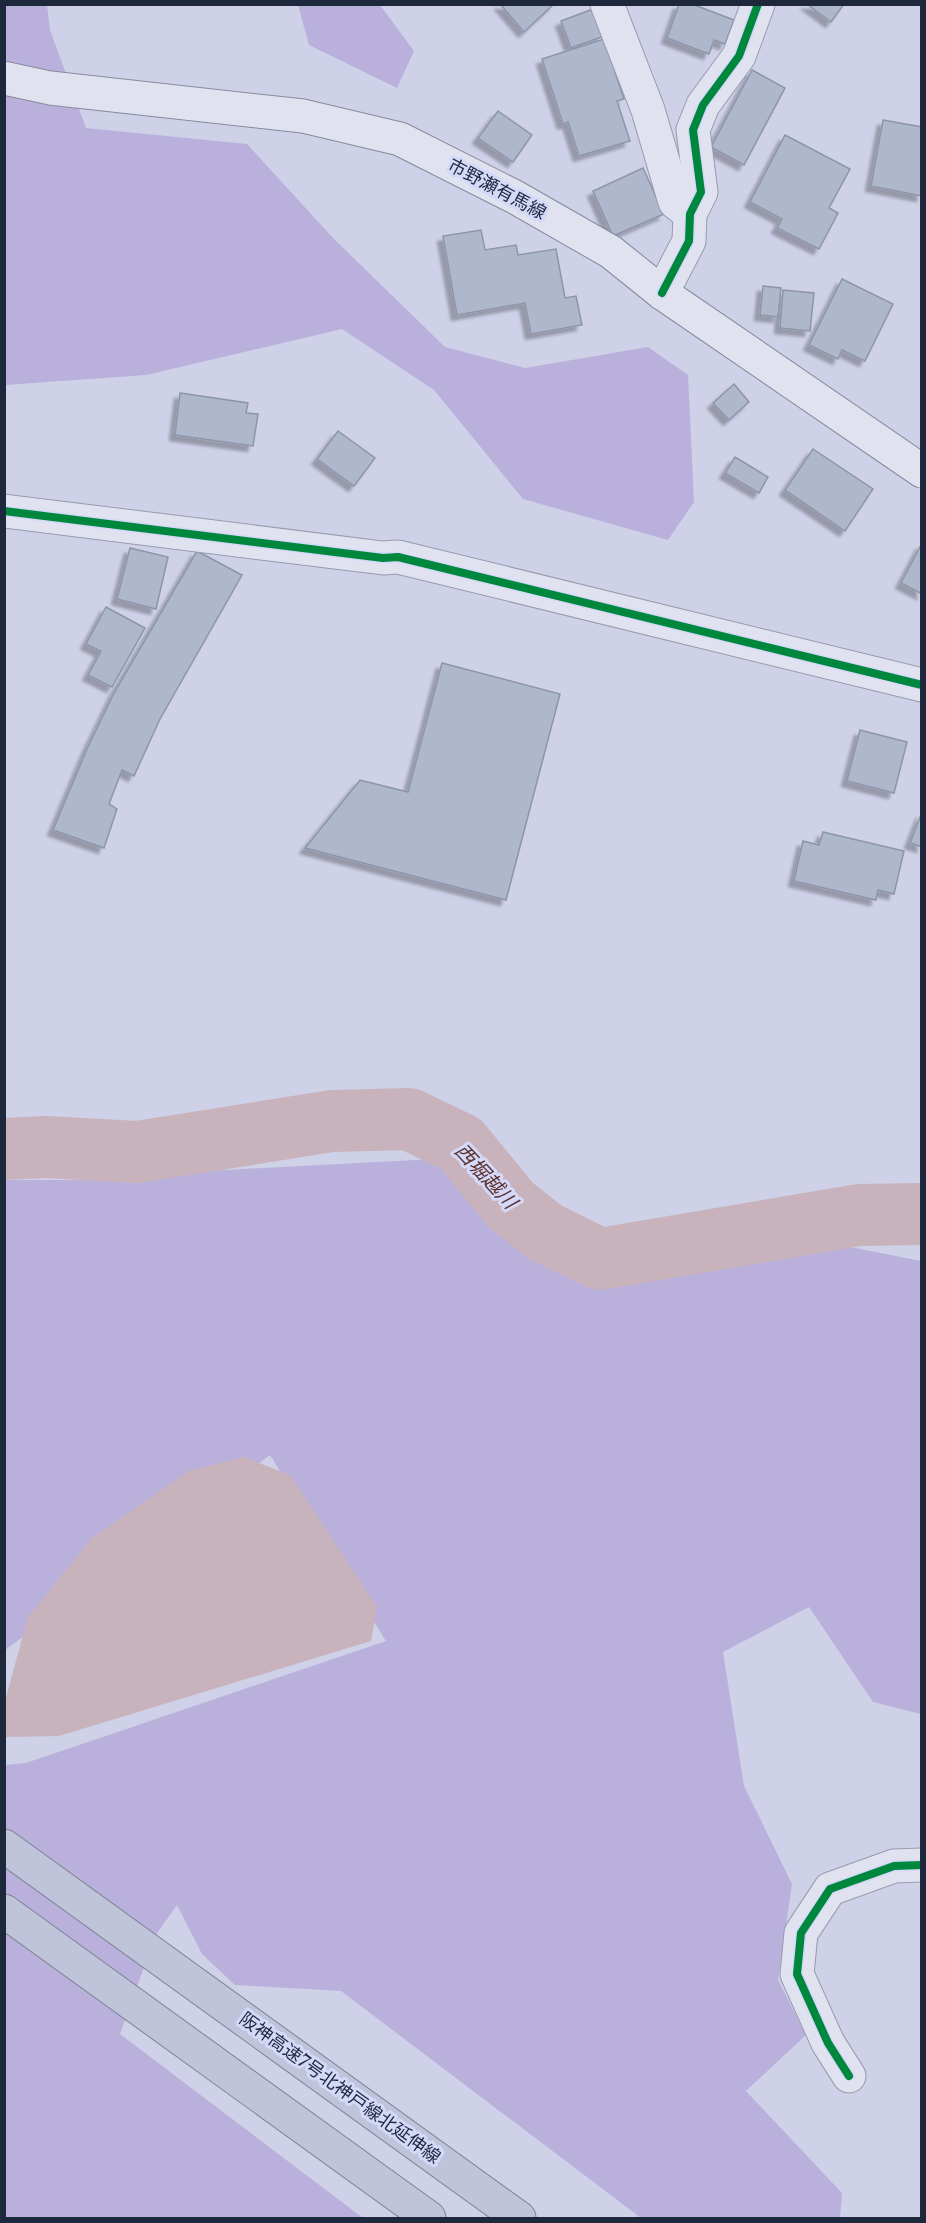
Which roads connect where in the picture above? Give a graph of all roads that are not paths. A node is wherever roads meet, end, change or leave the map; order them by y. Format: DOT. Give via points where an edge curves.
graph roads {
  1 [pos="608,4"];
  2 [pos="758,4"];
  3 [pos="4,78"];
  4 [pos="690,214"];
  5 [pos="662,293"];
  6 [pos="921,471"];
  7 [pos="4,511"];
  8 [pos="921,685"];
  9 [pos="4,1846"];
  10 [pos="921,1865"];
  11 [pos="4,1911"];
  12 [pos="849,2076"];
  13 [pos="429,2218"];
  14 [pos="519,2218"];
  1 -- 4 [label="street" via="648,110 675,202"];
  2 -- 4 [label="street" via="739,56 703,105 693,130 701,192"];
  3 -- 5 [label="street, 市野瀬有馬線" via="50,88 303,116 400,139 515,197 611,252"];
  4 -- 5 [label="street" via="689,241"];
  5 -- 6 [label="street, 市野瀬有馬線"];
  7 -- 8 [label="street" via="398,557"];
  9 -- 14 [label="highway, 阪神高速7号北神戸線北延伸線"];
  10 -- 12 [label="street" via="894,1866 830,1889 801,1933 796,1974 828,2043"];
  11 -- 13 [label="highway"];
}
